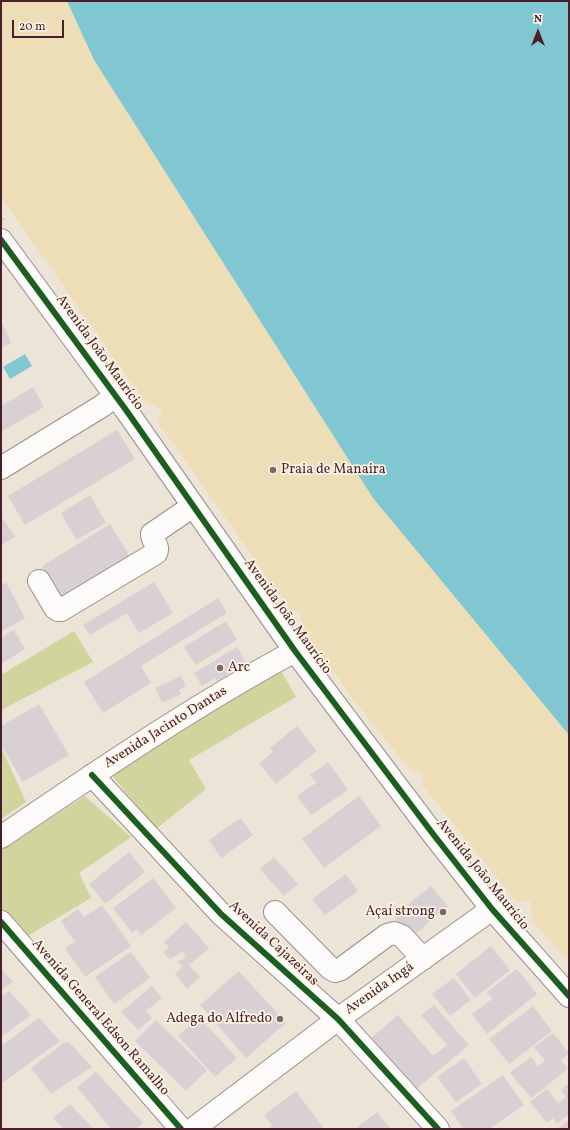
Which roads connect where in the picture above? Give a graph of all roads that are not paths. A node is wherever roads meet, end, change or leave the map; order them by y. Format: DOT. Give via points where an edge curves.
graph roads {
  1 [pos="1,240"];
  2 [pos="115,396"];
  3 [pos="1,468"];
  4 [pos="193,506"];
  5 [pos="38,581"];
  6 [pos="295,651"];
  7 [pos="92,775"];
  8 [pos="1,837"];
  9 [pos="492,909"];
  10 [pos="275,912"];
  11 [pos="1,922"];
  12 [pos="423,959"];
  13 [pos="569,996"];
  14 [pos="338,1019"];
  15 [pos="181,1129"];
  16 [pos="193,1129"];
  17 [pos="438,1129"];
  1 -- 2 [label="street, Avenida João Maurício"];
  2 -- 3 [label="street"];
  2 -- 4 [label="street, Avenida João Maurício"];
  4 -- 5 [label="street" via="152,534 158,546 156,553 61,610 55,608"];
  4 -- 6 [label="street, Avenida João Maurício"];
  6 -- 7 [label="street, Avenida Jacinto Dantas" via="252,674"];
  6 -- 9 [label="street, Avenida João Maurício"];
  7 -- 8 [label="street, Avenida Jacinto Dantas"];
  7 -- 14 [label="street, Avenida Cajazeiras" via="221,914"];
  9 -- 12 [label="street, Avenida Ingá"];
  9 -- 13 [label="street, Avenida João Maurício"];
  10 -- 12 [label="street" via="335,971 387,935 394,933 402,936"];
  11 -- 15 [label="street, Avenida General Edson Ramalho"];
  12 -- 14 [label="street, Avenida Ingá"];
  14 -- 16 [label="street, Avenida Ingá"];
  14 -- 17 [label="street, Avenida Cajazeiras"];
}
